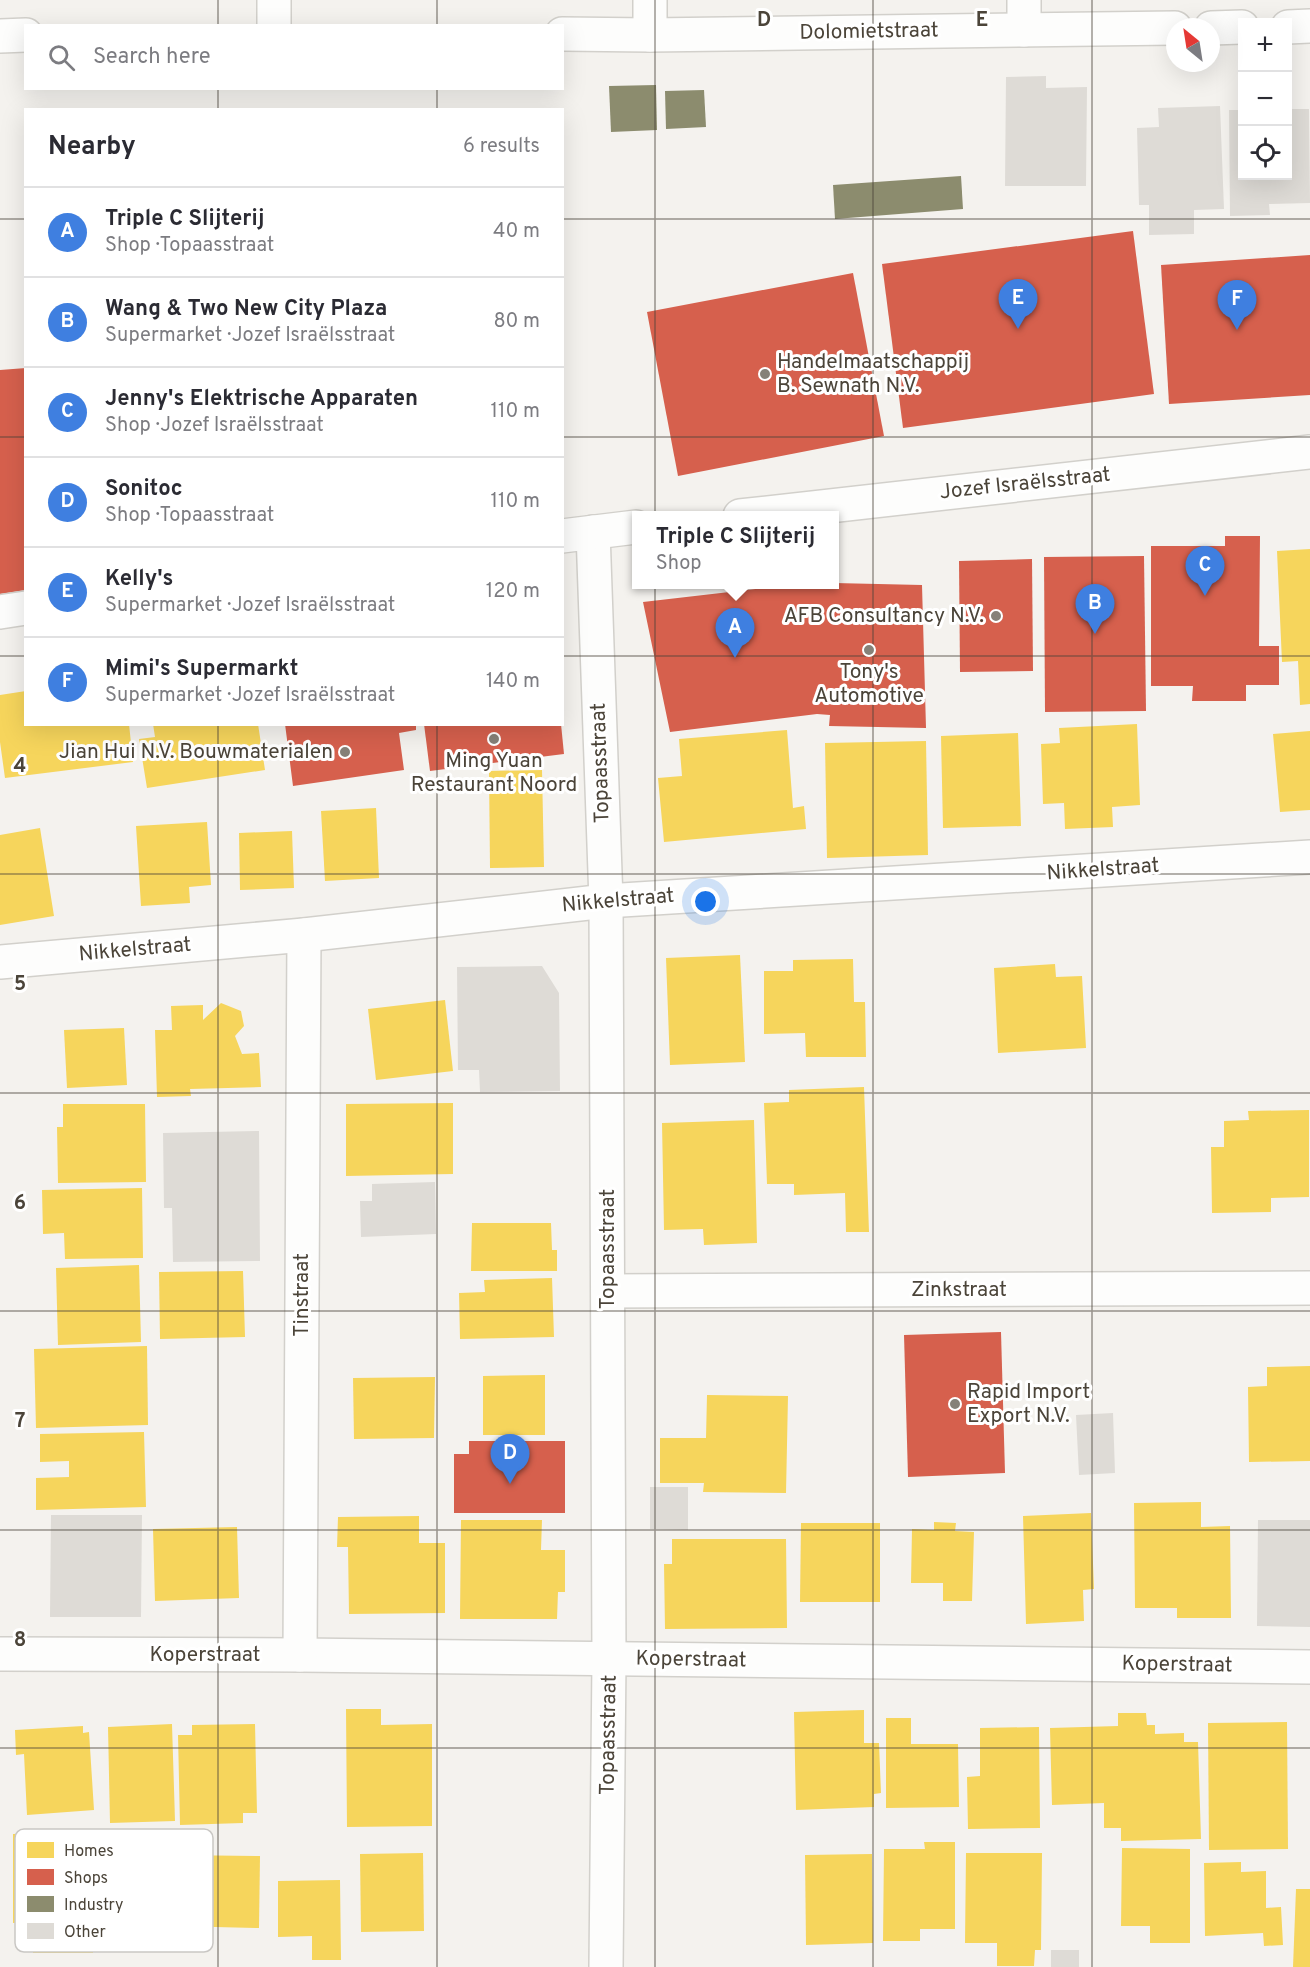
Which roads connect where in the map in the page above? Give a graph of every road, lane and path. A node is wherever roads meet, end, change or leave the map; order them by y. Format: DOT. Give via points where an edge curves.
graph roads {
  1 [pos="274,0"];
  2 [pos="650,0"];
  3 [pos="1024,15"];
  4 [pos="274,24"];
  5 [pos="1310,26"];
  6 [pos="1166,27"];
  7 [pos="1220,27"];
  8 [pos="1238,27"];
  9 [pos="1292,27"];
  10 [pos="564,34"];
  11 [pos="24,35"];
  12 [pos="650,35"];
  13 [pos="0,36"];
  14 [pos="1310,452"];
  15 [pos="785,511"];
  16 [pos="632,527"];
  17 [pos="578,534"];
  18 [pos="24,608"];
  19 [pos="0,612"];
  20 [pos="1310,857"];
  21 [pos="606,900"];
  22 [pos="304,934"];
  23 [pos="0,962"];
  24 [pos="1310,1288"];
  25 [pos="608,1291"];
  26 [pos="0,1654"];
  27 [pos="300,1655"];
  28 [pos="609,1659"];
  29 [pos="1310,1666"];
  30 [pos="606,1967"];
  1 -- 4 [label="street"];
  2 -- 12 [label="street"];
  3 -- 6 [label="street, Dolomietstraat"];
  3 -- 12 [label="street, Dolomietstraat"];
  5 -- 9 [label="street"];
  7 -- 8 [label="street"];
  10 -- 12 [label="street, Dolomietstraat"];
  11 -- 13 [label="street"];
  14 -- 15 [label="street, Jozef Israëlsstraat"];
  16 -- 17 [label="street"];
  17 -- 21 [label="street, Topaasstraat"];
  18 -- 19 [label="street"];
  20 -- 21 [label="street, Nikkelstraat"];
  21 -- 22 [label="street, Nikkelstraat"];
  21 -- 25 [label="street, Topaasstraat"];
  22 -- 23 [label="street, Nikkelstraat"];
  22 -- 27 [label="street, Tinstraat"];
  24 -- 25 [label="street, Zinkstraat"];
  25 -- 28 [label="street, Topaasstraat"];
  26 -- 27 [label="street, Koperstraat"];
  27 -- 28 [label="street, Koperstraat"];
  28 -- 29 [label="street, Koperstraat"];
  28 -- 30 [label="street, Topaasstraat"];
}
